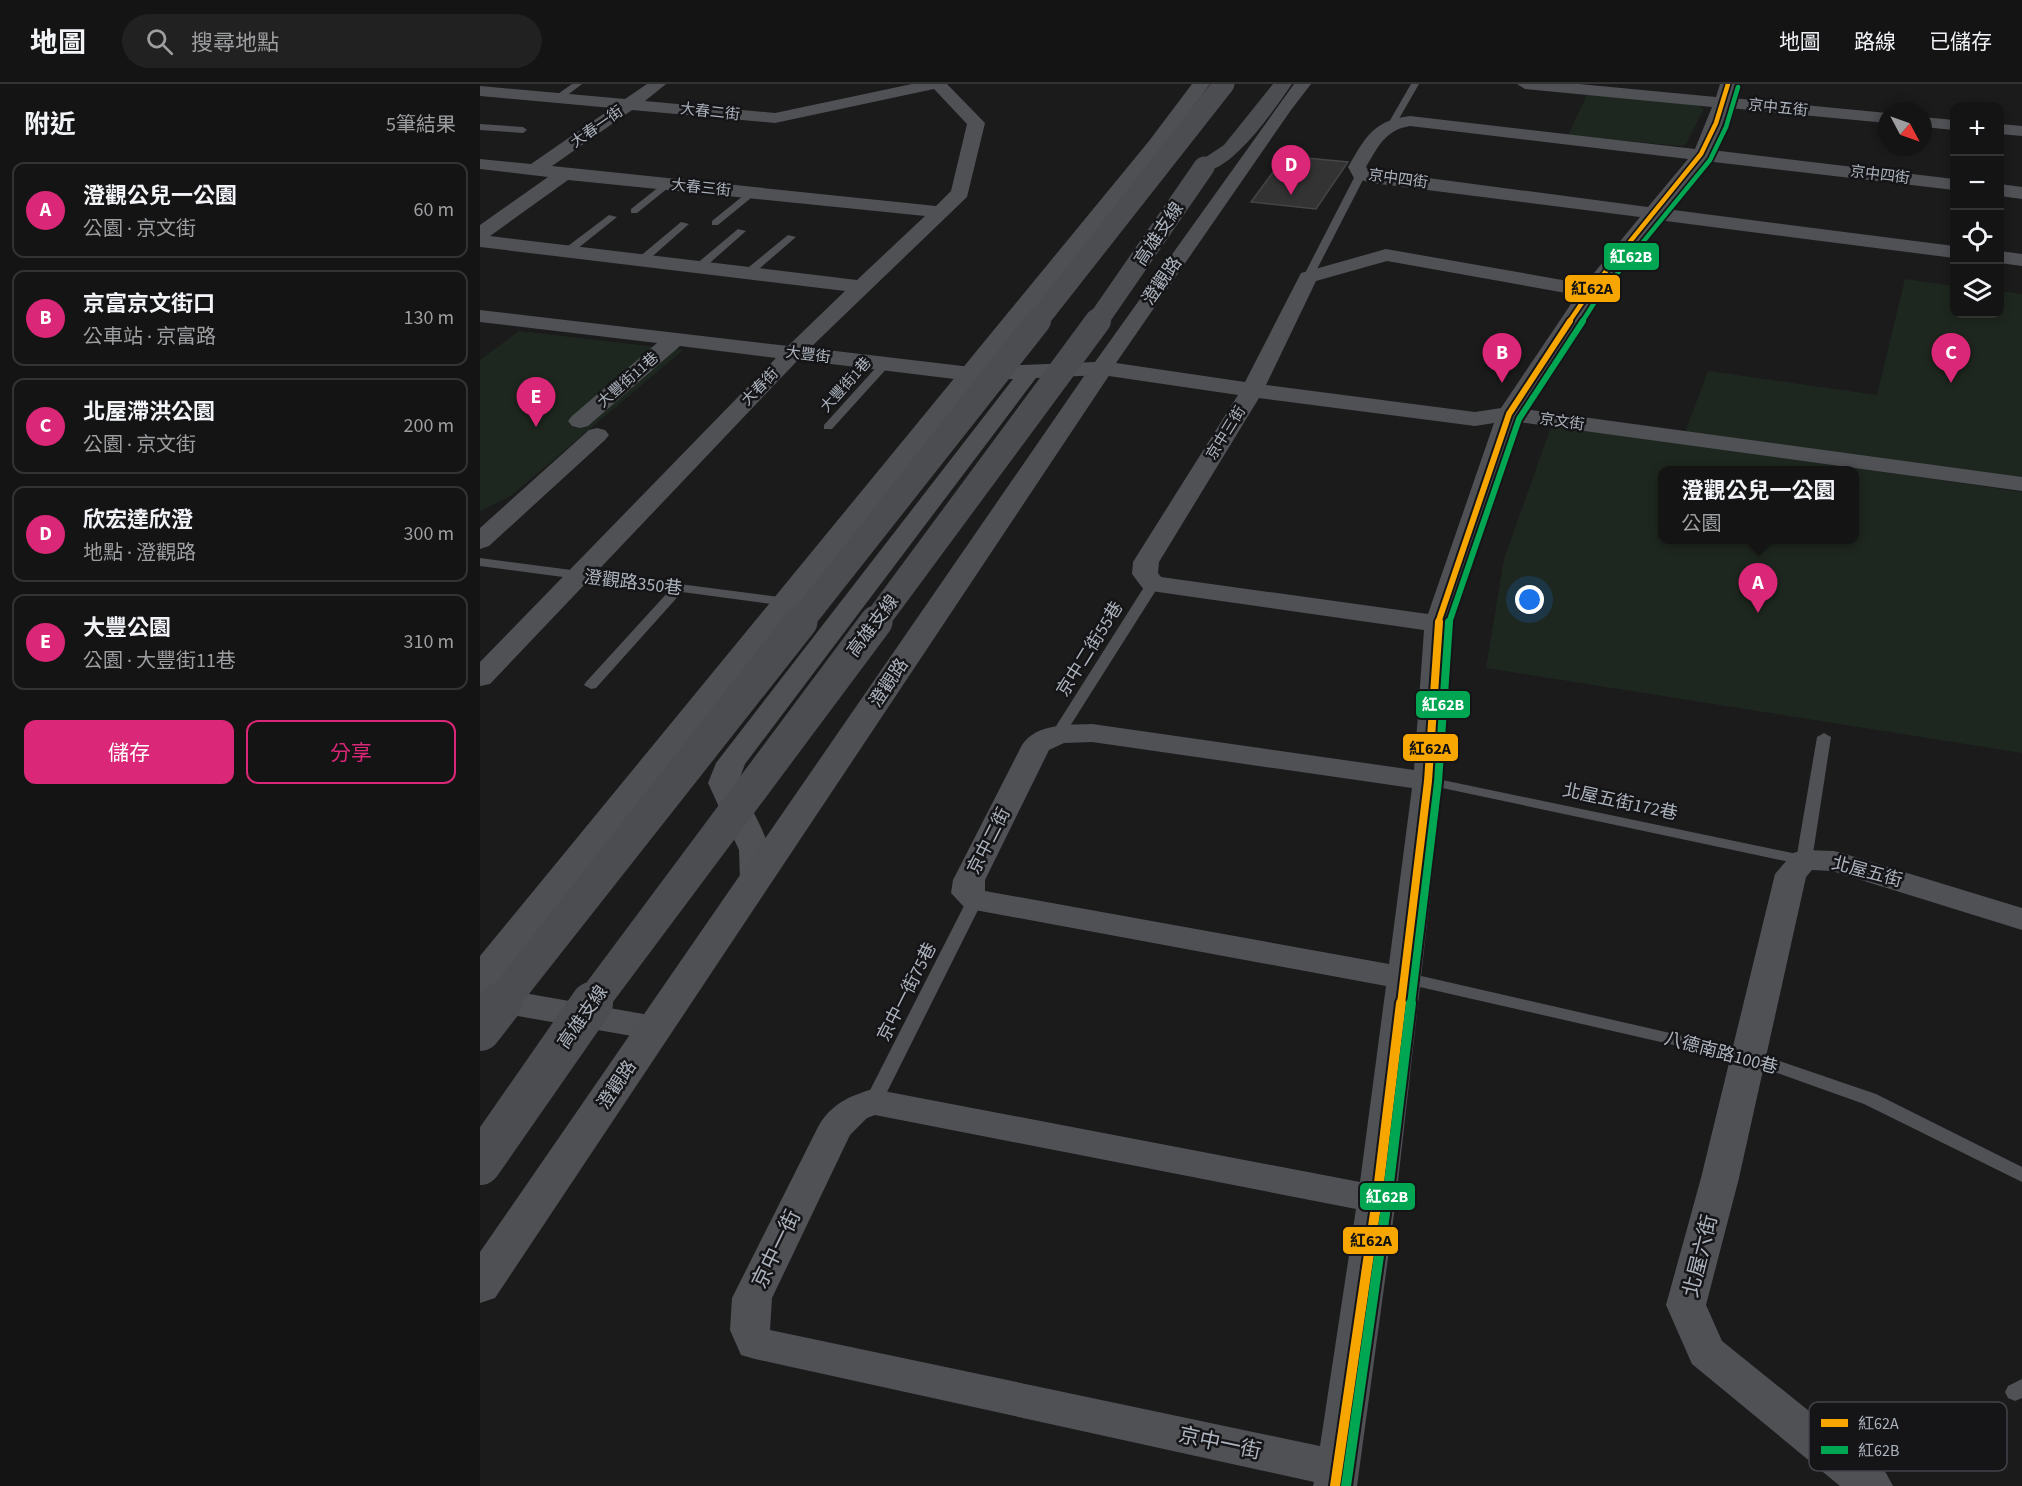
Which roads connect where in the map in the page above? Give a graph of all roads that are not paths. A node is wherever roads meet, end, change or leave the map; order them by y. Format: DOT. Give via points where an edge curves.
graph roads {
  1 [pos="578,84"];
  2 [pos="658,84"];
  3 [pos="937,84"];
  4 [pos="1201,84"];
  5 [pos="1224,84"];
  6 [pos="1258,84"];
  7 [pos="1283,84"];
  8 [pos="1303,84"];
  9 [pos="1415,84"];
  10 [pos="1525,84"];
  11 [pos="480,92"];
  12 [pos="1725,93"];
  13 [pos="558,98"];
  14 [pos="630,104"];
  15 [pos="1878,117"];
  16 [pos="1394,122"];
  17 [pos="1932,123"];
  18 [pos="1950,125"];
  19 [pos="480,127"];
  20 [pos="2004,129"];
  21 [pos="523,130"];
  22 [pos="2022,131"];
  23 [pos="1701,154"];
  24 [pos="480,164"];
  25 [pos="1204,167"];
  26 [pos="536,169"];
  27 [pos="564,174"];
  28 [pos="1361,174"];
  29 [pos="668,184"];
  30 [pos="1950,184"];
  31 [pos="2004,191"];
  32 [pos="752,193"];
  33 [pos="2022,193"];
  34 [pos="634,212"];
  35 [pos="940,212"];
  36 [pos="1653,212"];
  37 [pos="612,218"];
  38 [pos="715,223"];
  39 [pos="684,224"];
  40 [pos="741,231"];
  41 [pos="791,237"];
  42 [pos="482,241"];
  43 [pos="568,251"];
  44 [pos="1950,251"];
  45 [pos="2004,258"];
  46 [pos="642,260"];
  47 [pos="2022,260"];
  48 [pos="699,267"];
  49 [pos="748,273"];
  50 [pos="1308,277"];
  51 [pos="861,287"];
  52 [pos="1590,291"];
  53 [pos="480,316"];
  54 [pos="675,339"];
  55 [pos="793,353"];
  56 [pos="885,364"];
  57 [pos="1102,368"];
  58 [pos="1030,371"];
  59 [pos="971,374"];
  60 [pos="1252,390"];
  61 [pos="1509,414"];
  62 [pos="828,427"];
  63 [pos="2022,484"];
  64 [pos="480,540"];
  65 [pos="480,562"];
  66 [pos="578,576"];
  67 [pos="1153,584"];
  68 [pos="678,589"];
  69 [pos="787,602"];
  70 [pos="1438,624"];
  71 [pos="480,678"];
  72 [pos="591,685"];
  73 [pos="1058,734"];
  74 [pos="1824,737"];
  75 [pos="1428,781"];
  76 [pos="1804,860"];
  77 [pos="756,880"];
  78 [pos="975,900"];
  79 [pos="2022,919"];
  80 [pos="1404,978"];
  81 [pos="480,981"];
  82 [pos="480,997"];
  83 [pos="656,1028"];
  84 [pos="480,1030"];
  85 [pos="1747,1056"];
  86 [pos="873,1102"];
  87 [pos="480,1164"];
  88 [pos="2022,1175"];
  89 [pos="1377,1199"];
  90 [pos="480,1286"];
  91 [pos="1809,1436"];
  92 [pos="1853,1471"];
  93 [pos="1336,1477"];
  94 [pos="1871,1486"];
  1 -- 13 [label="lane"];
  2 -- 14 [label="street, 大春一街"];
  3 -- 14 [label="street, 大春二街" via="775,118"];
  3 -- 35 [label="street, 大春街" via="976,123 960,192"];
  4 -- 59 [label="street"];
  5 -- 84 [label="highway, bridge"];
  6 -- 25 [label="highway, 高雄支線"];
  7 -- 25 [label="highway" via="1231,149"];
  8 -- 57 [label="street, 澄觀路"];
  9 -- 16 [label="lane"];
  10 -- 12 [label="street, 京中五街"];
  11 -- 13 [label="street, 大春二街"];
  12 -- 15 [label="street, 京中五街"];
  12 -- 23 [label="street"];
  13 -- 14 [label="street, 大春二街"];
  14 -- 26 [label="street, 大春一街"];
  16 -- 23 [label="street, 京中四街"];
  16 -- 28 [label="street, 京中四街" via="1383,128 1357,167"];
  17 -- 18 [label="street"];
  19 -- 21 [label="lane"];
  20 -- 22 [label="street"];
  23 -- 30 [label="street, 京中四街"];
  23 -- 36 [label="street"];
  24 -- 26 [label="street, 大春三街"];
  25 -- 87 [label="highway, 高雄支線, bridge" via="1072,359 604,986"];
  26 -- 27 [label="street, 大春三街"];
  27 -- 29 [label="street, 大春三街"];
  27 -- 42 [label="street"];
  28 -- 36 [label="street, 京中四街"];
  28 -- 50 [label="lane"];
  29 -- 32 [label="street, 大春三街"];
  29 -- 34 [label="lane"];
  31 -- 33 [label="street"];
  32 -- 35 [label="street, 大春三街"];
  32 -- 38 [label="lane"];
  35 -- 51 [label="street, 大春街"];
  36 -- 44 [label="street, 京中四街"];
  36 -- 52 [label="street"];
  37 -- 43 [label="lane"];
  39 -- 46 [label="lane"];
  40 -- 48 [label="lane"];
  41 -- 49 [label="lane"];
  42 -- 43 [label="street"];
  43 -- 46 [label="street"];
  45 -- 47 [label="street"];
  46 -- 48 [label="street"];
  48 -- 49 [label="street"];
  49 -- 51 [label="street"];
  50 -- 52 [label="street" via="1386,255"];
  50 -- 60 [label="street, 京中三街"];
  51 -- 55 [label="street, 大春街"];
  52 -- 61 [label="street"];
  53 -- 54 [label="street, 大豐街"];
  54 -- 55 [label="street, 大豐街"];
  54 -- 64 [label="street, 大豐街11巷"];
  55 -- 56 [label="street, 大豐街"];
  55 -- 66 [label="street, 大春街"];
  56 -- 59 [label="street, 大豐街"];
  56 -- 62 [label="lane, 大豐街1巷"];
  57 -- 58 [label="street, 大豐街"];
  57 -- 60 [label="street, 京文街"];
  57 -- 77 [label="street, 澄觀路"];
  58 -- 59 [label="street, 大豐街"];
  58 -- 77 [label="street" via="730,763 723,783 755,850"];
  59 -- 69 [label="street"];
  60 -- 61 [label="street, 京文街" via="1475,418"];
  60 -- 67 [label="street, 京中三街" via="1146,562 1145,574"];
  61 -- 63 [label="street, 京文街"];
  61 -- 70 [label="street"];
  65 -- 66 [label="lane, 澄觀路350巷"];
  66 -- 68 [label="lane, 澄觀路350巷"];
  66 -- 71 [label="street, 大春街"];
  67 -- 70 [label="street"];
  67 -- 73 [label="lane, 京中二街55巷"];
  68 -- 69 [label="lane, 澄觀路350巷"];
  68 -- 72 [label="lane"];
  69 -- 81 [label="street"];
  70 -- 75 [label="street"];
  73 -- 75 [label="street" via="1092,733"];
  73 -- 78 [label="street, 京中二街" via="1037,746 969,880 967,894"];
  74 -- 76 [label="lane"];
  75 -- 76 [label="lane, 北屋五街172巷"];
  75 -- 80 [label="street"];
  76 -- 79 [label="street, 北屋五街" via="1834,861"];
  76 -- 85 [label="street" via="1791,874"];
  77 -- 83 [label="street, 澄觀路"];
  78 -- 80 [label="street, 京中二街"];
  78 -- 86 [label="lane, 京中一街75巷"];
  80 -- 85 [label="lane, 八德南路100巷"];
  80 -- 89 [label="street"];
  82 -- 83 [label="street"];
  83 -- 90 [label="street, 澄觀路"];
  85 -- 88 [label="lane, 八德南路100巷" via="1870,1099"];
  85 -- 91 [label="street, 北屋六街" via="1686,1305 1706,1352"];
  86 -- 89 [label="street"];
  86 -- 93 [label="street, 京中一街" via="854,1109 836,1127 757,1287 752,1298 750,1330 755,1343"];
  89 -- 93 [label="street"];
  92 -- 94 [label="street, 北屋六街"];
}
